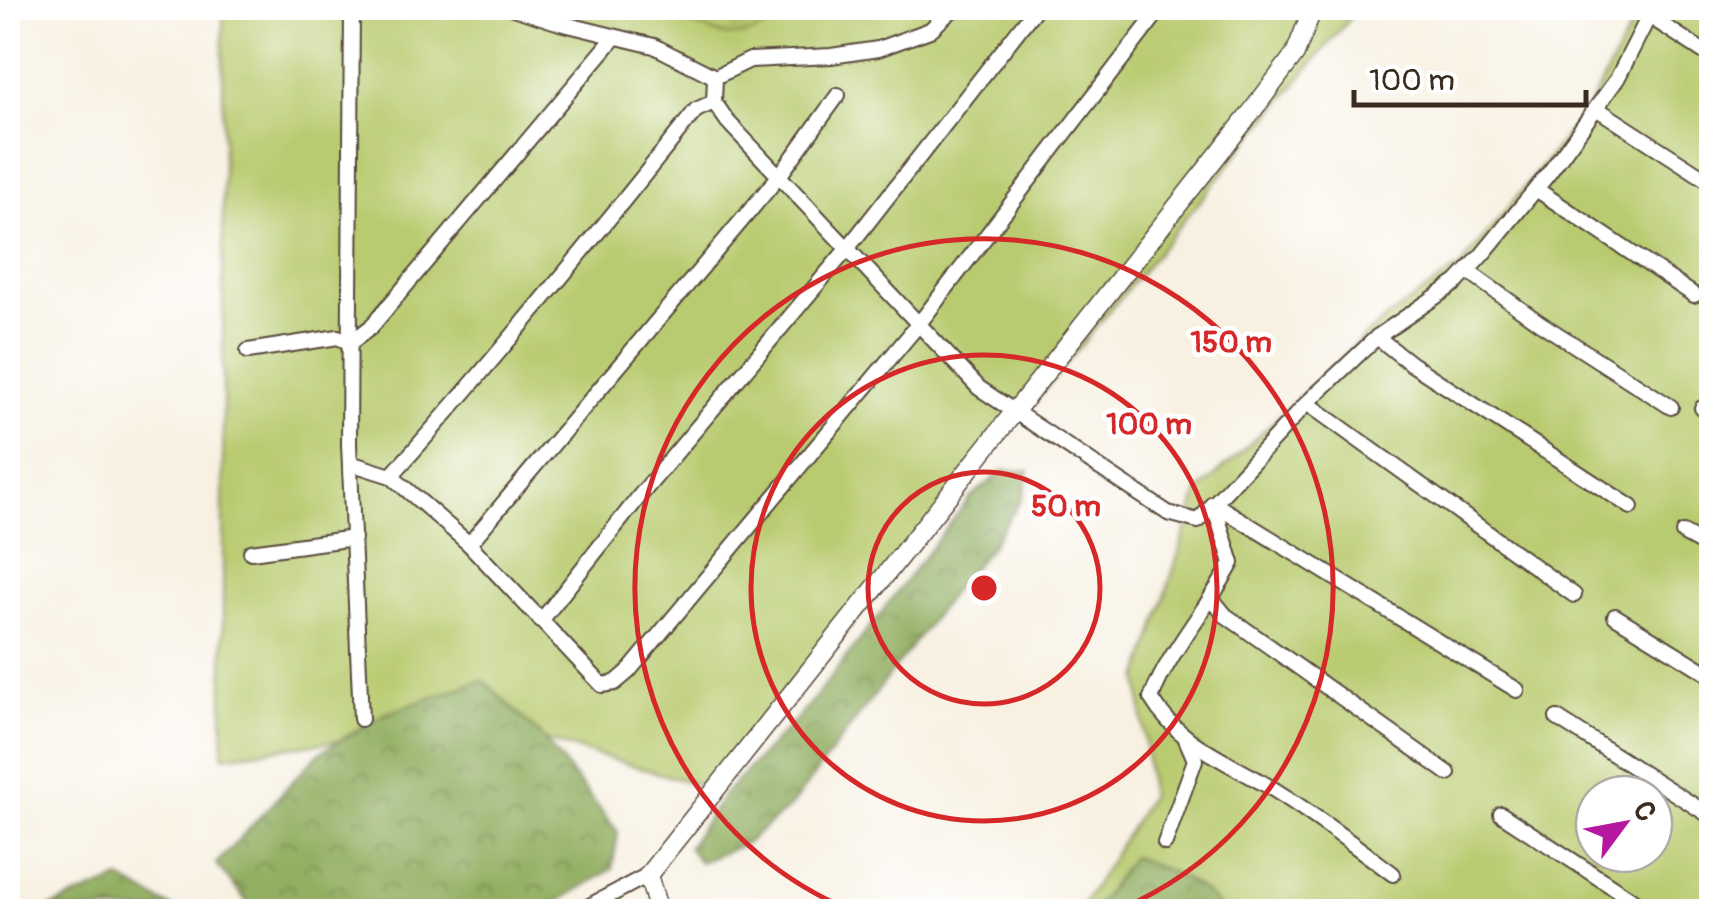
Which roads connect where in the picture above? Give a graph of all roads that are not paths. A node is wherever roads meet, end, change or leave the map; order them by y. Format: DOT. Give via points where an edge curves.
graph roads {
  1 [pos="352,8"];
  2 [pos="514,8"];
  3 [pos="954,8"];
  4 [pos="1036,8"];
  5 [pos="1161,8"];
  6 [pos="1313,8"];
  7 [pos="1651,12"];
  8 [pos="614,38"];
  9 [pos="1712,57"];
  10 [pos="715,77"];
  11 [pos="838,95"];
  12 [pos="714,102"];
  13 [pos="1596,108"];
  14 [pos="780,175"];
  15 [pos="1712,184"];
  16 [pos="1536,189"];
  17 [pos="847,249"];
  18 [pos="1467,271"];
  19 [pos="1694,294"];
  20 [pos="918,325"];
  21 [pos="1377,337"];
  22 [pos="350,343"];
  23 [pos="248,351"];
  24 [pos="1307,404"];
  25 [pos="1671,407"];
  26 [pos="1017,412"];
  27 [pos="350,462"];
  28 [pos="391,476"];
  29 [pos="1213,503"];
  30 [pos="1631,507"];
  31 [pos="1684,533"];
  32 [pos="354,538"];
  33 [pos="469,544"];
  34 [pos="1712,549"];
  35 [pos="252,552"];
  36 [pos="1574,595"];
  37 [pos="1212,599"];
  38 [pos="1615,616"];
  39 [pos="541,621"];
  40 [pos="1712,676"];
  41 [pos="1516,690"];
  42 [pos="1557,718"];
  43 [pos="361,719"];
  44 [pos="1185,739"];
  45 [pos="1448,773"];
  46 [pos="1501,814"];
  47 [pos="1712,817"];
  48 [pos="1165,843"];
  49 [pos="1394,874"];
  50 [pos="648,875"];
  51 [pos="578,912"];
  52 [pos="659,912"];
  53 [pos="1651,912"];
  1 -- 22 [label="street"];
  2 -- 8 [label="street"];
  3 -- 10 [label="street" via="930,30 878,50 750,60"];
  4 -- 17 [label="street"];
  5 -- 20 [label="street"];
  6 -- 26 [label="street" via="1295,54"];
  7 -- 9 [label="street"];
  7 -- 13 [label="street"];
  8 -- 10 [label="street" via="654,46"];
  8 -- 22 [label="street"];
  10 -- 12 [label="street"];
  11 -- 14 [label="street"];
  12 -- 14 [label="street"];
  12 -- 28 [label="street" via="696,110"];
  13 -- 15 [label="street"];
  13 -- 16 [label="street"];
  14 -- 17 [label="street"];
  14 -- 33 [label="street"];
  16 -- 18 [label="street"];
  16 -- 19 [label="street"];
  17 -- 20 [label="street"];
  17 -- 39 [label="street"];
  18 -- 21 [label="street"];
  18 -- 25 [label="street"];
  20 -- 26 [label="street" via="980,388"];
  20 -- 39 [label="street" via="615,683 602,685"];
  21 -- 24 [label="street"];
  21 -- 30 [label="street"];
  22 -- 23 [label="street" via="338,336"];
  22 -- 27 [label="street"];
  24 -- 29 [label="street"];
  24 -- 36 [label="street"];
  26 -- 29 [label="street" via="1168,514 1198,521"];
  26 -- 50 [label="street"];
  27 -- 28 [label="street"];
  27 -- 32 [label="street"];
  28 -- 33 [label="street"];
  29 -- 37 [label="street" via="1232,563"];
  29 -- 41 [label="street"];
  31 -- 34 [label="street"];
  32 -- 35 [label="street"];
  32 -- 43 [label="street"];
  33 -- 39 [label="street"];
  37 -- 44 [label="street" via="1174,646 1151,698"];
  37 -- 45 [label="street" via="1225,615"];
  38 -- 40 [label="street"];
  42 -- 47 [label="street"];
  44 -- 48 [label="street" via="1195,760"];
  44 -- 49 [label="street" via="1274,789"];
  46 -- 53 [label="street"];
  50 -- 51 [label="street"];
  50 -- 52 [label="street"];
}
